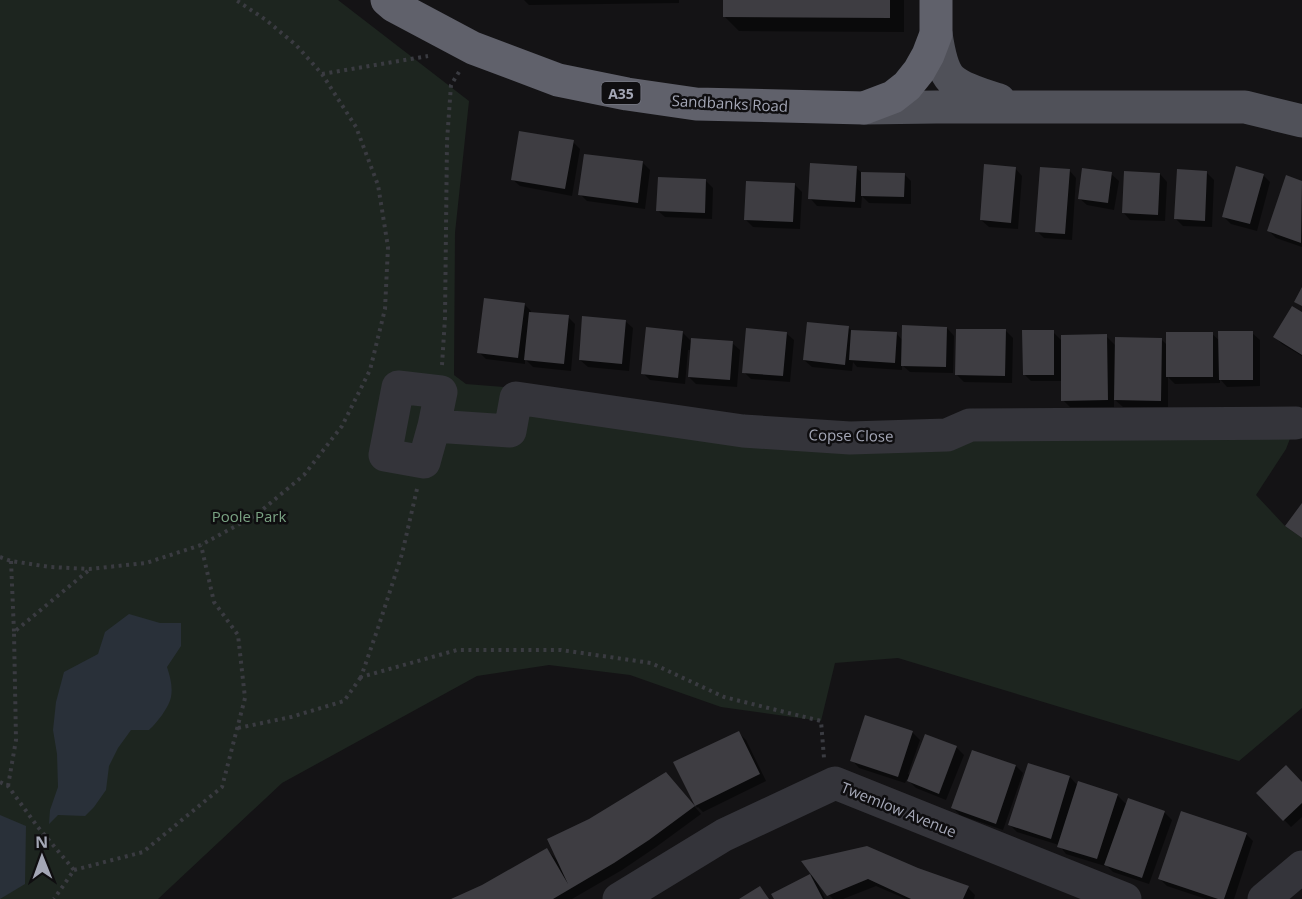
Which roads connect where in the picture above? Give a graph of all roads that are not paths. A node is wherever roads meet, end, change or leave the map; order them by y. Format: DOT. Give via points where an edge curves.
graph roads {
  1 [pos="387,0"];
  2 [pos="936,0"];
  3 [pos="936,34"];
  4 [pos="1021,107"];
  5 [pos="864,108"];
  6 [pos="1302,121"];
  7 [pos="1300,421"];
  8 [pos="434,426"];
  9 [pos="1302,867"];
  10 [pos="619,899"];
  11 [pos="1125,899"];
  12 [pos="1264,899"];
  1 -- 5 [label="highway, Sandbanks Road / A35" via="473,48 558,80 696,104"];
  2 -- 3 [label="highway, A35"];
  3 -- 4 [label="main road, Sandbanks Road" via="940,58 951,79 967,89"];
  3 -- 5 [label="highway, A35" via="928,55 907,86 893,97"];
  4 -- 5 [label="main road, Sandbanks Road"];
  4 -- 6 [label="main road, Sandbanks Road" via="1245,107"];
  7 -- 8 [label="street, Copse Close" via="970,425 947,435 850,438 743,431 516,398 510,431"];
  8 -- 8 [label="street" via="441,392 398,387 385,455 424,462"];
  9 -- 12 [label="street"];
  10 -- 11 [label="street, Twemlow Avenue" via="724,835 835,783"];
}
